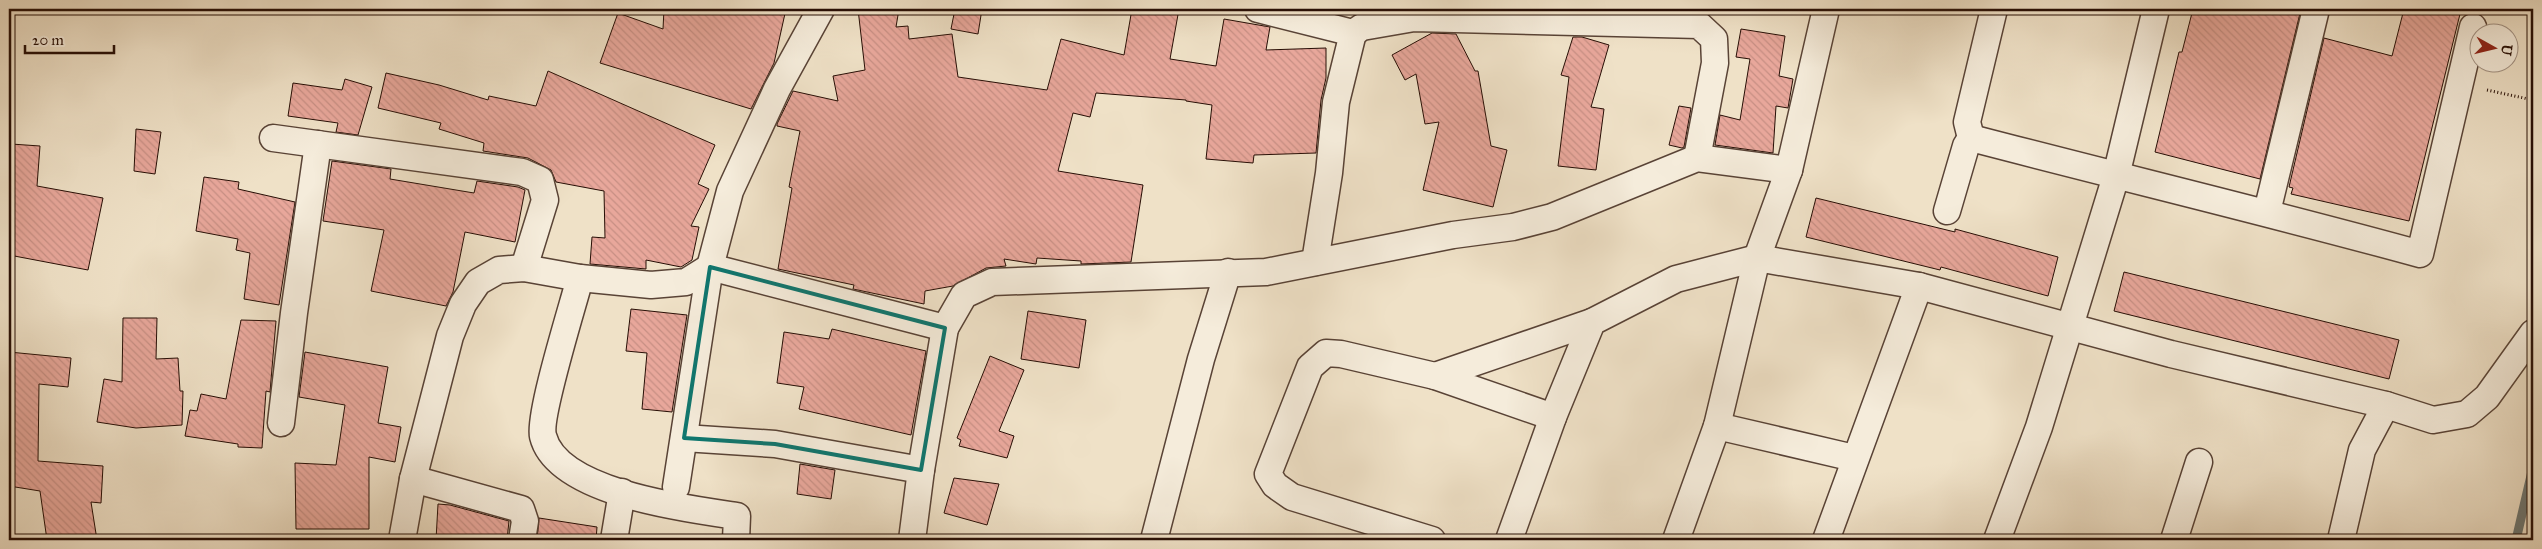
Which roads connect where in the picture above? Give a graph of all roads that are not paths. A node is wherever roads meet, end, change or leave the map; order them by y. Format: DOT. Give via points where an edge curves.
graph roads {
  1 [pos="820,9"];
  2 [pos="1258,9"];
  3 [pos="1826,9"];
  4 [pos="1994,9"];
  5 [pos="2156,9"];
  6 [pos="2316,9"];
  7 [pos="1353,32"];
  8 [pos="2470,40"];
  9 [pos="273,138"];
  10 [pos="1971,138"];
  11 [pos="318,144"];
  12 [pos="1697,158"];
  13 [pos="1789,170"];
  14 [pos="2116,176"];
  15 [pos="1947,211"];
  16 [pos="2267,212"];
  17 [pos="1757,258"];
  18 [pos="1315,262"];
  19 [pos="710,267"];
  20 [pos="524,268"];
  21 [pos="1228,272"];
  22 [pos="580,278"];
  23 [pos="1919,286"];
  24 [pos="1592,322"];
  25 [pos="2069,326"];
  26 [pos="945,328"];
  27 [pos="2533,333"];
  28 [pos="1436,376"];
  29 [pos="2386,405"];
  30 [pos="1553,417"];
  31 [pos="281,423"];
  32 [pos="1717,426"];
  33 [pos="684,438"];
  34 [pos="1854,458"];
  35 [pos="2199,462"];
  36 [pos="921,470"];
  37 [pos="413,479"];
  38 [pos="676,487"];
  39 [pos="622,492"];
  40 [pos="402,540"];
  41 [pos="522,540"];
  42 [pos="614,540"];
  43 [pos="738,540"];
  44 [pos="912,540"];
  45 [pos="1154,540"];
  46 [pos="1432,540"];
  47 [pos="1509,540"];
  48 [pos="1676,540"];
  49 [pos="1826,540"];
  50 [pos="1997,540"];
  51 [pos="2174,540"];
  52 [pos="2342,540"];
  1 -- 19 [label="street" via="777,89 730,191"];
  2 -- 7 [label="street"];
  3 -- 13 [label="street"];
  4 -- 10 [label="street" via="1967,122"];
  5 -- 14 [label="street"];
  6 -- 16 [label="street"];
  7 -- 12 [label="street" via="1362,27 1414,18 1698,25 1714,39 1715,63"];
  7 -- 18 [label="street" via="1336,102"];
  8 -- 16 [label="street" via="2420,254"];
  9 -- 11 [label="street"];
  10 -- 14 [label="street"];
  10 -- 15 [label="street"];
  11 -- 20 [label="street" via="522,172 540,180 545,200"];
  11 -- 31 [label="street"];
  12 -- 13 [label="street"];
  12 -- 18 [label="street" via="1544,219"];
  13 -- 17 [label="street"];
  14 -- 16 [label="street"];
  14 -- 25 [label="street"];
  17 -- 23 [label="street"];
  17 -- 24 [label="street" via="1676,278"];
  17 -- 32 [label="street"];
  18 -- 21 [label="street" via="1266,272"];
  19 -- 22 [label="street" via="686,282 651,285"];
  19 -- 26 [label="street"];
  19 -- 33 [label="street"];
  20 -- 22 [label="street"];
  20 -- 37 [label="street" via="499,270 478,282 462,304 450,336"];
  21 -- 26 [label="street" via="992,282 964,296"];
  21 -- 45 [label="street" via="1201,359"];
  22 -- 39 [label="street" via="546,409 543,436 558,464 591,483"];
  23 -- 25 [label="street"];
  23 -- 34 [label="street"];
  24 -- 28 [label="street"];
  24 -- 30 [label="street"];
  25 -- 29 [label="street" via="2171,354"];
  25 -- 50 [label="street" via="2039,427"];
  26 -- 36 [label="street"];
  27 -- 29 [label="street" via="2487,397 2466,414 2433,420"];
  28 -- 30 [label="street"];
  28 -- 46 [label="street" via="1326,353 1310,367 1268,474 1274,485 1292,497"];
  29 -- 52 [label="street" via="2362,450"];
  30 -- 47 [label="street"];
  32 -- 34 [label="street"];
  32 -- 48 [label="street"];
  33 -- 36 [label="street" via="775,444"];
  33 -- 38 [label="street"];
  34 -- 49 [label="street"];
  35 -- 51 [label="street"];
  36 -- 44 [label="street"];
  37 -- 40 [label="street"];
  37 -- 41 [label="street" via="520,509 525,521"];
  39 -- 42 [label="street"];
  39 -- 43 [label="street" via="679,508 737,516"];
}
